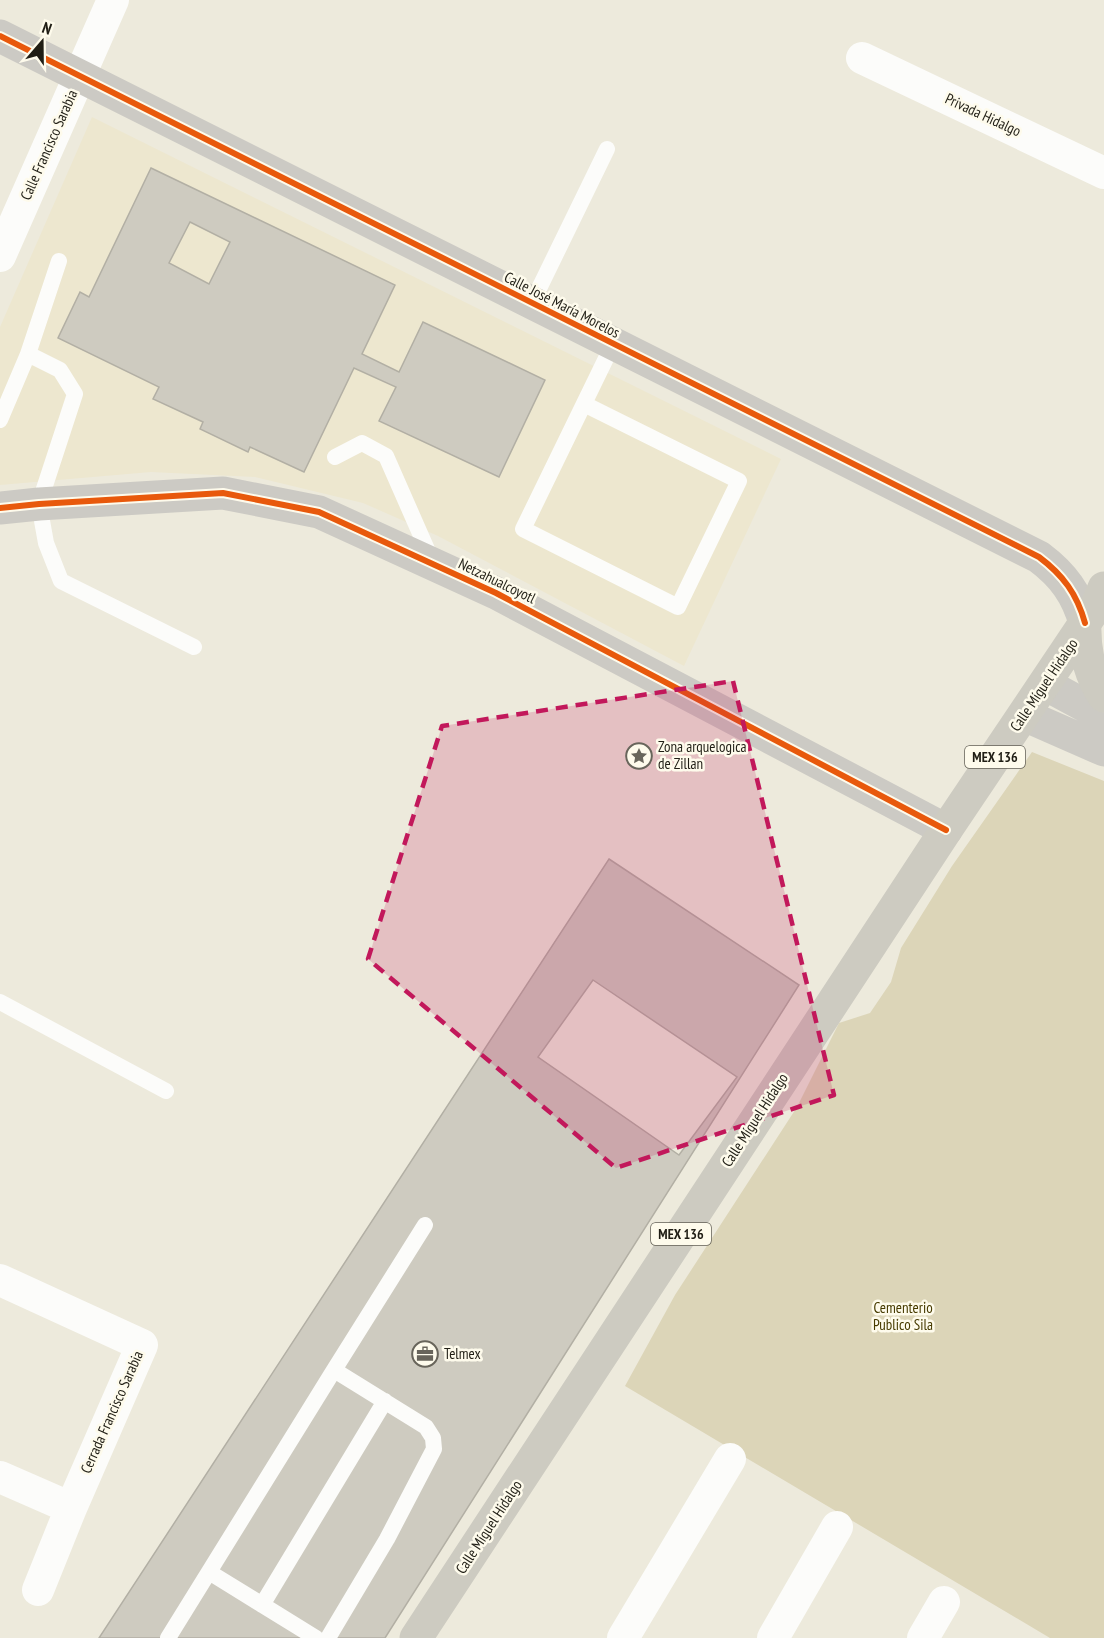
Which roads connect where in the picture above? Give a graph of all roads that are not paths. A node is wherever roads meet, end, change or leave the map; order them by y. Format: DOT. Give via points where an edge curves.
graph roads {
  1 [pos="113,0"];
  2 [pos="0,36"];
  3 [pos="862,58"];
  4 [pos="79,76"];
  5 [pos="607,149"];
  6 [pos="1104,173"];
  7 [pos="0,256"];
  8 [pos="58,261"];
  9 [pos="532,303"];
  10 [pos="613,344"];
  11 [pos="28,354"];
  12 [pos="584,404"];
  13 [pos="0,420"];
  14 [pos="335,457"];
  15 [pos="39,504"];
  16 [pos="0,508"];
  17 [pos="433,564"];
  18 [pos="1097,604"];
  19 [pos="194,647"];
  20 [pos="1045,684"];
  21 [pos="1104,696"];
  22 [pos="1024,715"];
  23 [pos="1104,716"];
  24 [pos="1104,750"];
  25 [pos="946,830"];
  26 [pos="0,1002"];
  27 [pos="166,1091"];
  28 [pos="425,1225"];
  29 [pos="0,1280"];
  30 [pos="334,1370"];
  31 [pos="386,1401"];
  32 [pos="730,1459"];
  33 [pos="0,1478"];
  34 [pos="70,1508"];
  35 [pos="837,1527"];
  36 [pos="209,1572"];
  37 [pos="38,1590"];
  38 [pos="944,1602"];
  39 [pos="262,1605"];
  40 [pos="168,1638"];
  41 [pos="315,1638"];
  42 [pos="328,1638"];
  43 [pos="416,1638"];
  44 [pos="623,1638"];
  45 [pos="773,1638"];
  46 [pos="923,1638"];
  1 -- 4 [label="street, Calle Francisco Sarabia"];
  2 -- 4 [label="street, Calle José María Morelos"];
  3 -- 6 [label="street, Privada Hidalgo"];
  4 -- 7 [label="street, Calle Francisco Sarabia"];
  4 -- 9 [label="street, Calle José María Morelos"];
  5 -- 9 [label="lane"];
  8 -- 11 [label="lane"];
  9 -- 10 [label="street, Calle José María Morelos"];
  10 -- 12 [label="lane"];
  10 -- 18 [label="street, Calle José María Morelos" via="1039,557 1055,568 1081,609"];
  11 -- 13 [label="lane"];
  11 -- 15 [label="lane" via="60,370 75,394"];
  12 -- 12 [label="lane" via="523,529 678,607 739,481"];
  14 -- 17 [label="lane" via="362,443 386,456"];
  15 -- 16 [label="street, Netzahualcoyotl"];
  15 -- 17 [label="street, Netzahualcoyotl" via="223,493 319,512"];
  15 -- 19 [label="lane" via="46,543 61,581"];
  17 -- 25 [label="street, Netzahualcoyotl" via="496,593"];
  18 -- 20 [label="main road, Calle Míguel Hidalgo / MEX 136"];
  18 -- 21 [label="main road" via="1086,652"];
  20 -- 22 [label="main road, Calle Míguel Hidalgo / MEX 136"];
  20 -- 23 [label="street"];
  22 -- 24 [label="street"];
  22 -- 25 [label="main road, Calle Míguel Hidalgo / MEX 136"];
  25 -- 43 [label="main road, Calle Míguel Hidalgo / MEX 136"];
  26 -- 27 [label="lane"];
  28 -- 30 [label="lane"];
  29 -- 34 [label="street, Cerrada Francisco Sarabia" via="142,1345"];
  30 -- 31 [label="lane"];
  30 -- 36 [label="lane"];
  31 -- 39 [label="lane"];
  31 -- 42 [label="lane" via="426,1427 434,1449 387,1539"];
  32 -- 44 [label="street"];
  33 -- 34 [label="street"];
  34 -- 37 [label="street, Cerrada Francisco Sarabia"];
  35 -- 45 [label="street"];
  36 -- 39 [label="lane"];
  36 -- 40 [label="lane"];
  38 -- 46 [label="street"];
  39 -- 41 [label="lane"];
}
